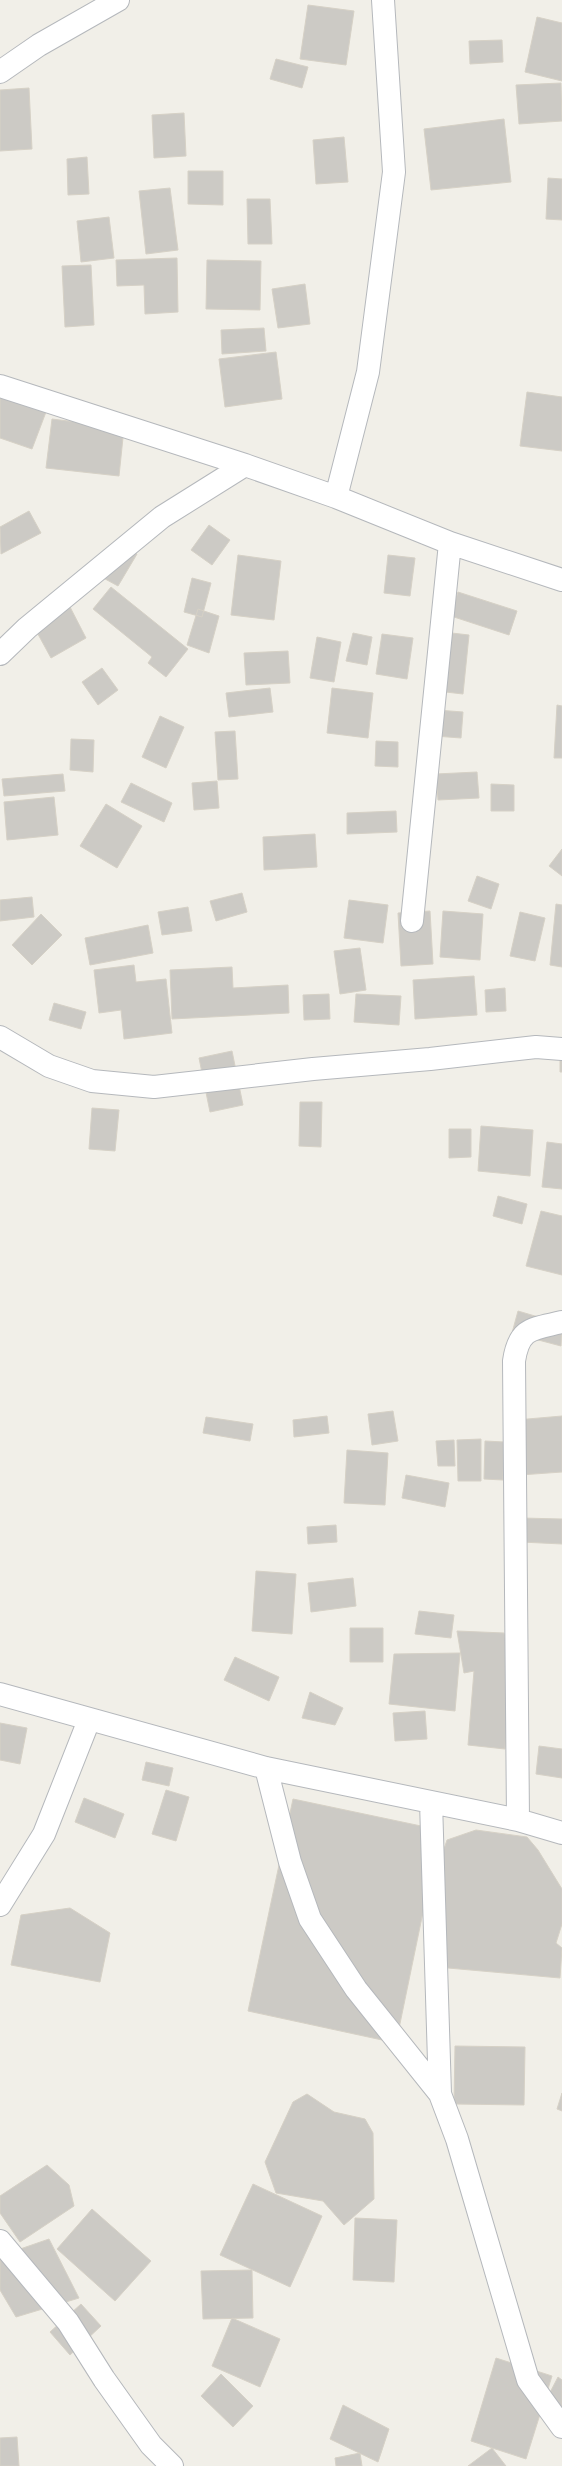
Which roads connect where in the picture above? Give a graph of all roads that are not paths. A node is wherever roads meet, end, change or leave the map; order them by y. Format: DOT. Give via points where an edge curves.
graph roads {
  1 [pos="118,0"];
  2 [pos="383,0"];
  3 [pos="0,72"];
  4 [pos="0,386"];
  5 [pos="245,465"];
  6 [pos="336,497"];
  7 [pos="450,543"];
  8 [pos="562,580"];
  9 [pos="0,654"];
  10 [pos="412,920"];
  11 [pos="0,1037"];
  12 [pos="562,1049"];
  13 [pos="562,1322"];
  14 [pos="0,1694"];
  15 [pos="89,1720"];
  16 [pos="266,1768"];
  17 [pos="431,1802"];
  18 [pos="518,1820"];
  19 [pos="562,1833"];
  20 [pos="0,1905"];
  21 [pos="440,2094"];
  22 [pos="0,2241"];
  23 [pos="562,2427"];
  24 [pos="172,2466"];
  1 -- 3 [label="street" via="40,45"];
  2 -- 6 [label="street" via="394,172 368,372"];
  4 -- 5 [label="street"];
  5 -- 6 [label="street"];
  5 -- 9 [label="street" via="162,517 27,628"];
  6 -- 7 [label="street"];
  7 -- 8 [label="street"];
  7 -- 10 [label="street"];
  11 -- 12 [label="street" via="49,1066 92,1081 154,1088 536,1047"];
  13 -- 18 [label="street" via="530,1330 523,1335 517,1344 514,1361"];
  14 -- 15 [label="street"];
  15 -- 16 [label="street"];
  15 -- 20 [label="street" via="44,1834"];
  16 -- 17 [label="street"];
  16 -- 21 [label="street" via="290,1862 310,1919 356,1989"];
  17 -- 18 [label="street"];
  17 -- 21 [label="street"];
  18 -- 19 [label="street"];
  21 -- 23 [label="street" via="456,2139 528,2380"];
  22 -- 24 [label="street" via="68,2322 138,2427"];
}
